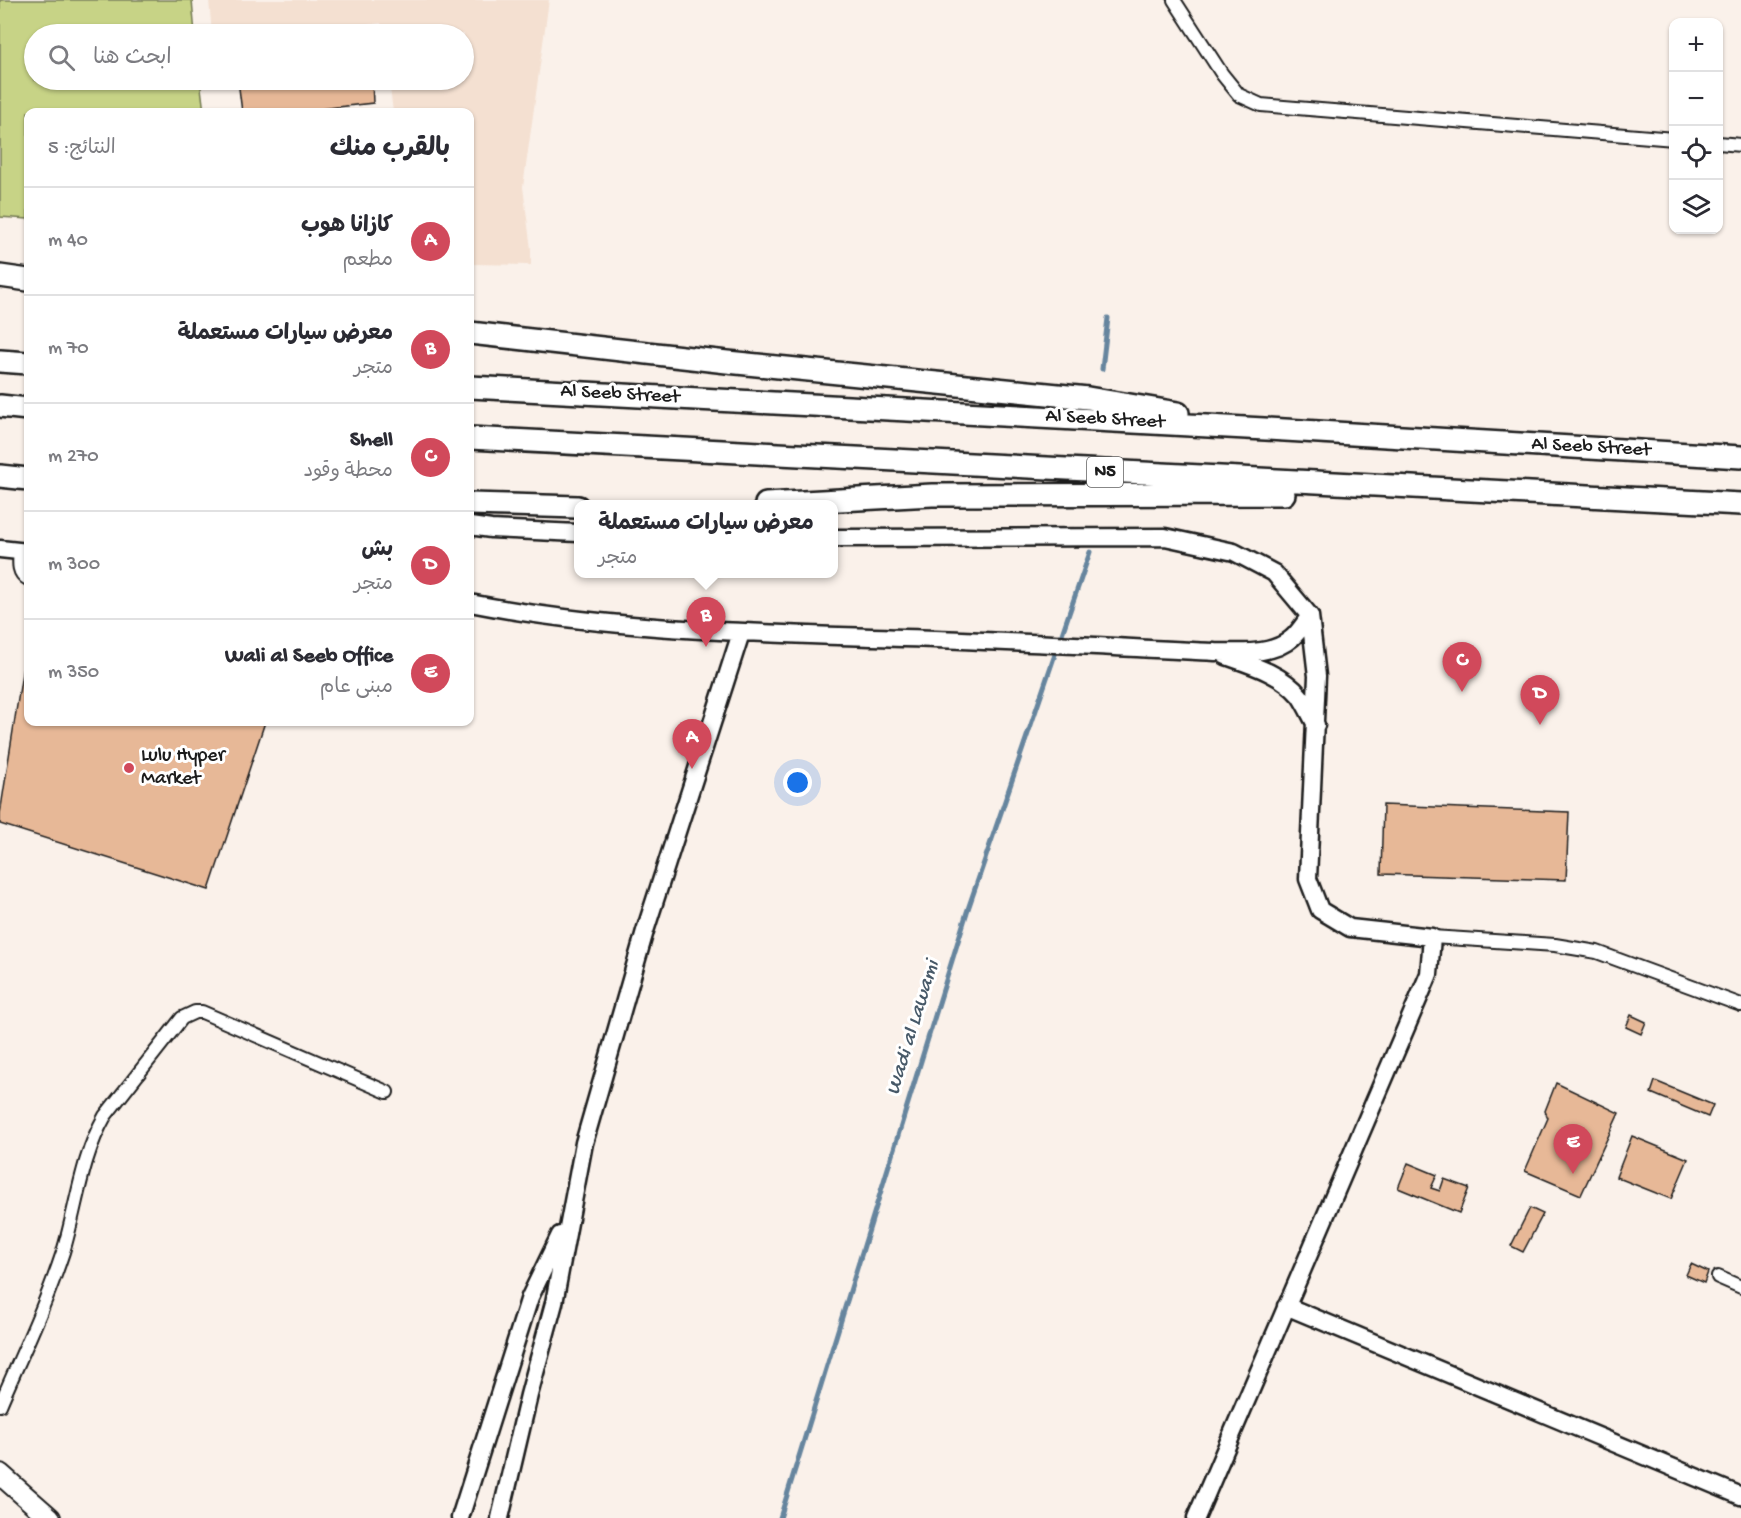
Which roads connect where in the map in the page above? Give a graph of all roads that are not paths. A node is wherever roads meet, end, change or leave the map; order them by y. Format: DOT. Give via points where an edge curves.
graph roads {
  1 [pos="1174,0"];
  2 [pos="1669,139"];
  3 [pos="1723,143"];
  4 [pos="1741,144"];
  5 [pos="0,276"];
  6 [pos="0,281"];
  7 [pos="24,281"];
  8 [pos="24,282"];
  9 [pos="474,333"];
  10 [pos="0,362"];
  11 [pos="24,363"];
  12 [pos="474,387"];
  13 [pos="0,406"];
  14 [pos="24,409"];
  15 [pos="1285,430"];
  16 [pos="474,438"];
  17 [pos="1741,457"];
  18 [pos="0,476"];
  19 [pos="24,478"];
  20 [pos="1621,498"];
  21 [pos="838,500"];
  22 [pos="474,504"];
  23 [pos="1741,504"];
  24 [pos="574,507"];
  25 [pos="474,527"];
  26 [pos="574,533"];
  27 [pos="838,538"];
  28 [pos="0,549"];
  29 [pos="24,551"];
  30 [pos="24,577"];
  31 [pos="474,604"];
  32 [pos="1310,616"];
  33 [pos="741,633"];
  34 [pos="1215,652"];
  35 [pos="1316,726"];
  36 [pos="1432,937"];
  37 [pos="1741,1005"];
  38 [pos="387,1092"];
  39 [pos="570,1212"];
  40 [pos="1718,1277"];
  41 [pos="1741,1287"];
  42 [pos="1286,1306"];
  43 [pos="0,1405"];
  44 [pos="1,1474"];
  45 [pos="1741,1496"];
  46 [pos="50,1518"];
  47 [pos="460,1518"];
  48 [pos="500,1518"];
  49 [pos="1196,1518"];
  1 -- 2 [label="street" via="1239,95 1261,105"];
  3 -- 4 [label="street"];
  5 -- 7 [label="highway"];
  6 -- 8 [label="highway"];
  9 -- 15 [label="highway" via="1088,398"];
  10 -- 11 [label="highway"];
  12 -- 15 [label="highway, Al Seeb Street"];
  13 -- 14 [label="highway"];
  15 -- 17 [label="highway, Al Seeb Street"];
  16 -- 20 [label="highway, N5"];
  18 -- 19 [label="highway"];
  20 -- 21 [label="highway" via="1293,494 932,495"];
  20 -- 23 [label="highway, N5"];
  22 -- 24 [label="highway"];
  25 -- 26 [label="street"];
  27 -- 32 [label="street" via="1165,537 1234,552 1274,573"];
  28 -- 29 [label="street"];
  29 -- 30 [label="street" via="18,568"];
  31 -- 33 [label="street" via="594,623"];
  32 -- 34 [label="street" via="1292,638 1277,647 1253,652"];
  32 -- 35 [label="street" via="1317,676"];
  33 -- 34 [label="street"];
  33 -- 39 [label="street" via="642,942 584,1143"];
  34 -- 35 [label="street" via="1280,679 1300,696"];
  35 -- 36 [label="street" via="1308,879 1320,910 1350,928"];
  36 -- 37 [label="street" via="1543,944 1596,952"];
  36 -- 42 [label="street" via="1429,974"];
  38 -- 43 [label="street" via="202,1012 182,1018 97,1130 58,1267"];
  39 -- 47 [label="street" via="530,1297"];
  39 -- 48 [label="street" via="554,1303"];
  40 -- 41 [label="street"];
  42 -- 45 [label="street"];
  42 -- 49 [label="street"];
  44 -- 46 [label="main road"];
}
